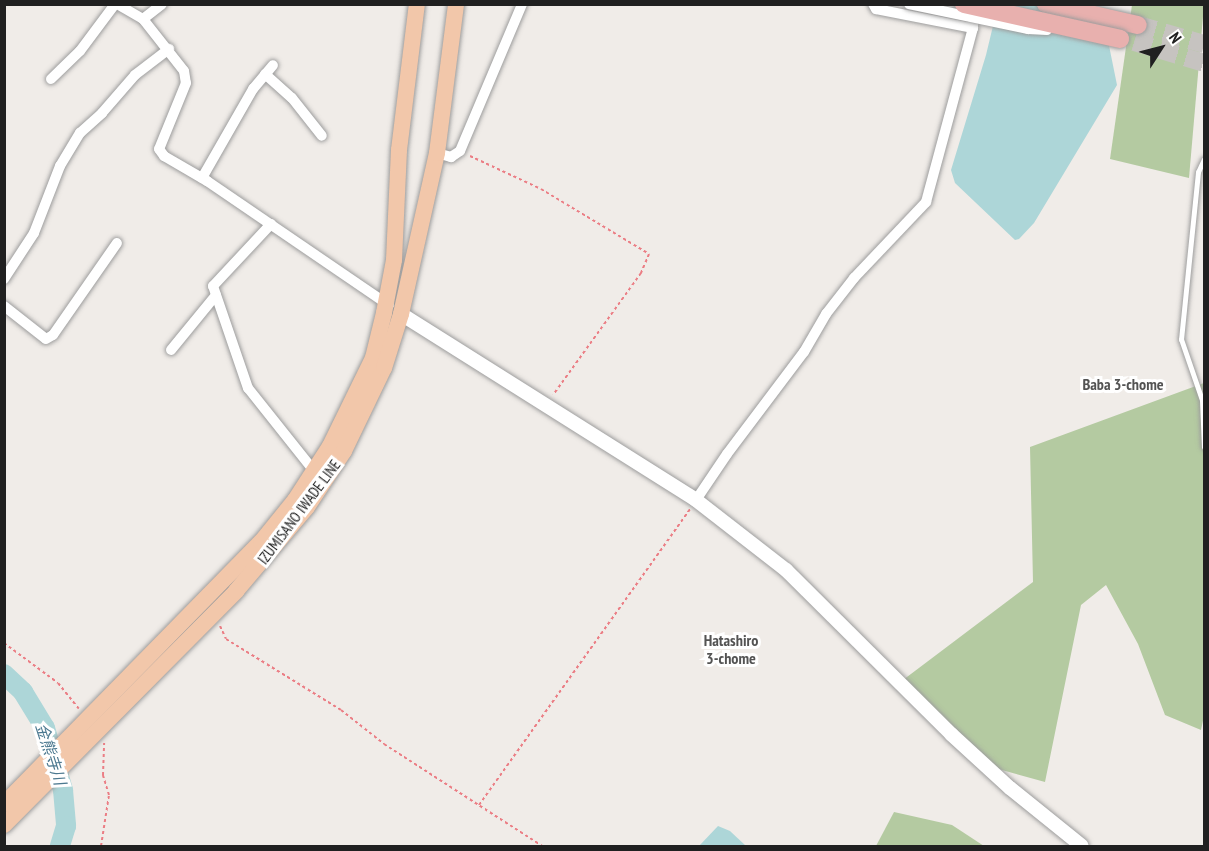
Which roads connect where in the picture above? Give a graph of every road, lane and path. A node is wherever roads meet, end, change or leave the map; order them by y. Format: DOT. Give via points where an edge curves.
graph roads {
  1 [pos="116,4"];
  2 [pos="162,4"];
  3 [pos="417,4"];
  4 [pos="456,4"];
  5 [pos="522,4"];
  6 [pos="873,4"];
  7 [pos="909,4"];
  8 [pos="964,4"];
  9 [pos="976,4"];
  10 [pos="1046,4"];
  11 [pos="1056,4"];
  12 [pos="1075,11"];
  13 [pos="143,18"];
  14 [pos="973,28"];
  15 [pos="1086,32"];
  16 [pos="169,49"];
  17 [pos="273,65"];
  18 [pos="265,74"];
  19 [pos="51,79"];
  20 [pos="322,135"];
  21 [pos="459,151"];
  22 [pos="437,153"];
  23 [pos="1204,159"];
  24 [pos="202,178"];
  25 [pos="271,224"];
  26 [pos="117,243"];
  27 [pos="4,279"];
  28 [pos="216,295"];
  29 [pos="386,303"];
  30 [pos="4,306"];
  31 [pos="401,314"];
  32 [pos="171,350"];
  33 [pos="546,405"];
  34 [pos="1204,447"];
  35 [pos="314,471"];
  36 [pos="696,500"];
  37 [pos="214,613"];
  38 [pos="4,643"];
  39 [pos="91,724"];
  40 [pos="479,805"];
  41 [pos="8,811"];
  42 [pos="102,845"];
  43 [pos="542,846"];
  44 [pos="1082,846"];
  1 -- 13 [label="street"];
  1 -- 19 [label="street" via="80,51"];
  2 -- 13 [label="street"];
  3 -- 29 [label="main road, IZUMISANO IWADE LINE" via="399,150 394,260"];
  4 -- 22 [label="main road, IZUMISANO IWADE LINE"];
  5 -- 21 [label="street"];
  6 -- 14 [label="street" via="876,9"];
  7 -- 15 [label="street, bridge" via="1028,28"];
  8 -- 15 [label="highway, bridge"];
  9 -- 14 [label="street"];
  10 -- 12 [label="highway"];
  11 -- 12 [label="street"];
  12 -- 15 [label="highway, bridge" via="1129,32"];
  13 -- 16 [label="street"];
  14 -- 36 [label="street" via="926,202 833,305 804,352"];
  16 -- 24 [label="street" via="184,71 186,83 159,149 164,156"];
  16 -- 27 [label="street" via="135,75 80,133 60,166 34,233"];
  17 -- 18 [label="street"];
  18 -- 20 [label="street" via="292,98"];
  18 -- 24 [label="street"];
  21 -- 22 [label="street" via="451,157"];
  21 -- 33 [label="path" via="541,189 649,254 641,273"];
  22 -- 31 [label="main road, IZUMISANO IWADE LINE"];
  23 -- 34 [label="lane" via="1198,172 1181,339 1202,400"];
  24 -- 25 [label="street"];
  25 -- 28 [label="street" via="213,286"];
  25 -- 29 [label="street"];
  26 -- 30 [label="street" via="53,335 46,339"];
  28 -- 32 [label="street"];
  28 -- 35 [label="street" via="248,388"];
  29 -- 31 [label="street"];
  29 -- 35 [label="main road, IZUMISANO IWADE LINE" via="373,358"];
  31 -- 33 [label="street"];
  31 -- 37 [label="main road, IZUMISANO IWADE LINE" via="384,368 344,451 273,551"];
  33 -- 36 [label="street"];
  35 -- 39 [label="main road, IZUMISANO IWADE LINE" via="261,543"];
  36 -- 40 [label="path"];
  36 -- 44 [label="street" via="786,570 960,742"];
  37 -- 39 [label="main road, IZUMISANO IWADE LINE"];
  37 -- 40 [label="path" via="226,639 341,710 384,744"];
  38 -- 39 [label="path" via="58,682"];
  39 -- 41 [label="main road, IZUMISANO IWADE LINE"];
  39 -- 42 [label="path" via="109,795"];
  40 -- 43 [label="path"];
}
